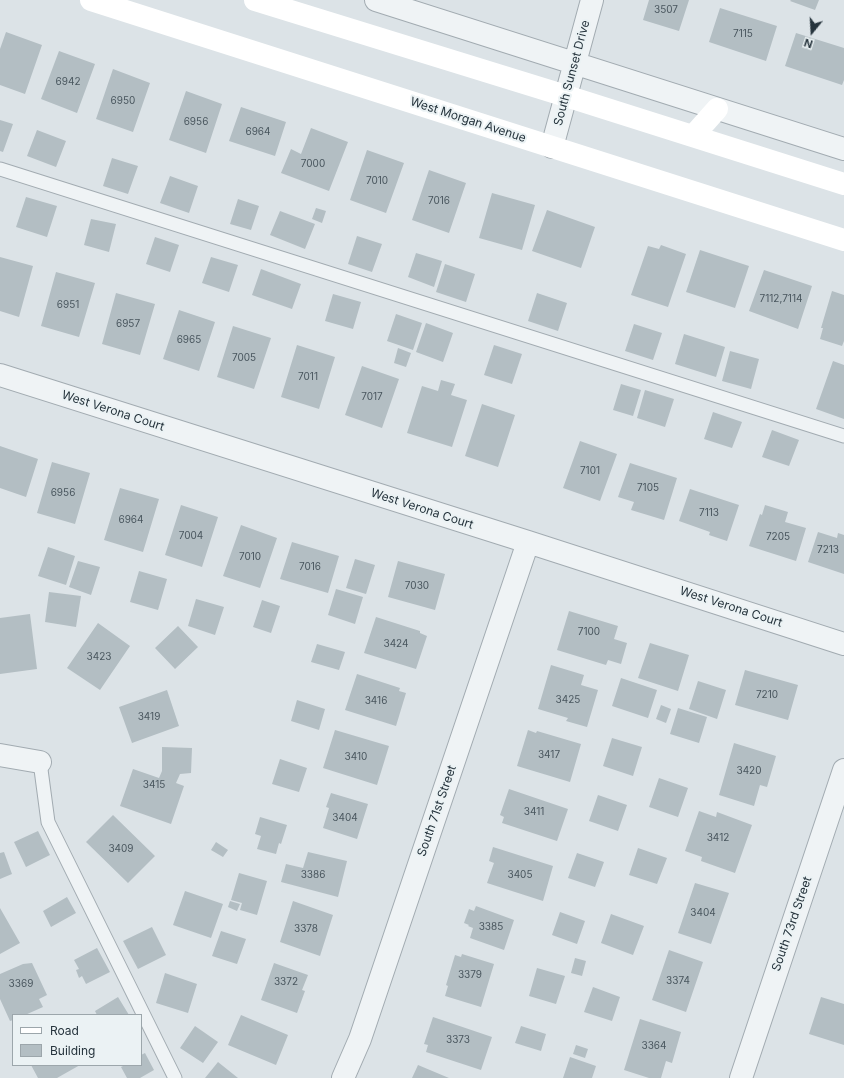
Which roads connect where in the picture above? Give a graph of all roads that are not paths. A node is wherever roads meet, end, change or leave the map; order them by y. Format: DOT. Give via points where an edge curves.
graph roads {
  1 [pos="91,0"];
  2 [pos="255,0"];
  3 [pos="376,0"];
  4 [pos="592,0"];
  5 [pos="575,64"];
  6 [pos="566,96"];
  7 [pos="717,109"];
  8 [pos="693,136"];
  9 [pos="552,147"];
  10 [pos="844,149"];
  11 [pos="0,169"];
  12 [pos="844,184"];
  13 [pos="844,240"];
  14 [pos="0,375"];
  15 [pos="844,436"];
  16 [pos="528,542"];
  17 [pos="844,644"];
  18 [pos="0,755"];
  19 [pos="40,762"];
  20 [pos="844,770"];
  21 [pos="175,1078"];
  22 [pos="343,1078"];
  23 [pos="742,1078"];
  1 -- 9 [label="street, West Morgan Avenue"];
  2 -- 6 [label="street"];
  3 -- 5 [label="street"];
  4 -- 5 [label="street, South Sunset Drive"];
  5 -- 6 [label="street, South Sunset Drive"];
  5 -- 7 [label="street"];
  6 -- 8 [label="street"];
  6 -- 9 [label="street, South Sunset Drive"];
  7 -- 8 [label="street"];
  7 -- 10 [label="street"];
  8 -- 12 [label="street"];
  9 -- 13 [label="street, West Morgan Avenue"];
  11 -- 15 [label="lane"];
  14 -- 16 [label="street, West Verona Court"];
  16 -- 17 [label="street, West Verona Court"];
  16 -- 22 [label="street, South 71st Street" via="362,1032"];
  18 -- 19 [label="street"];
  19 -- 21 [label="lane" via="48,822"];
  20 -- 23 [label="street, South 73rd Street"];
}
